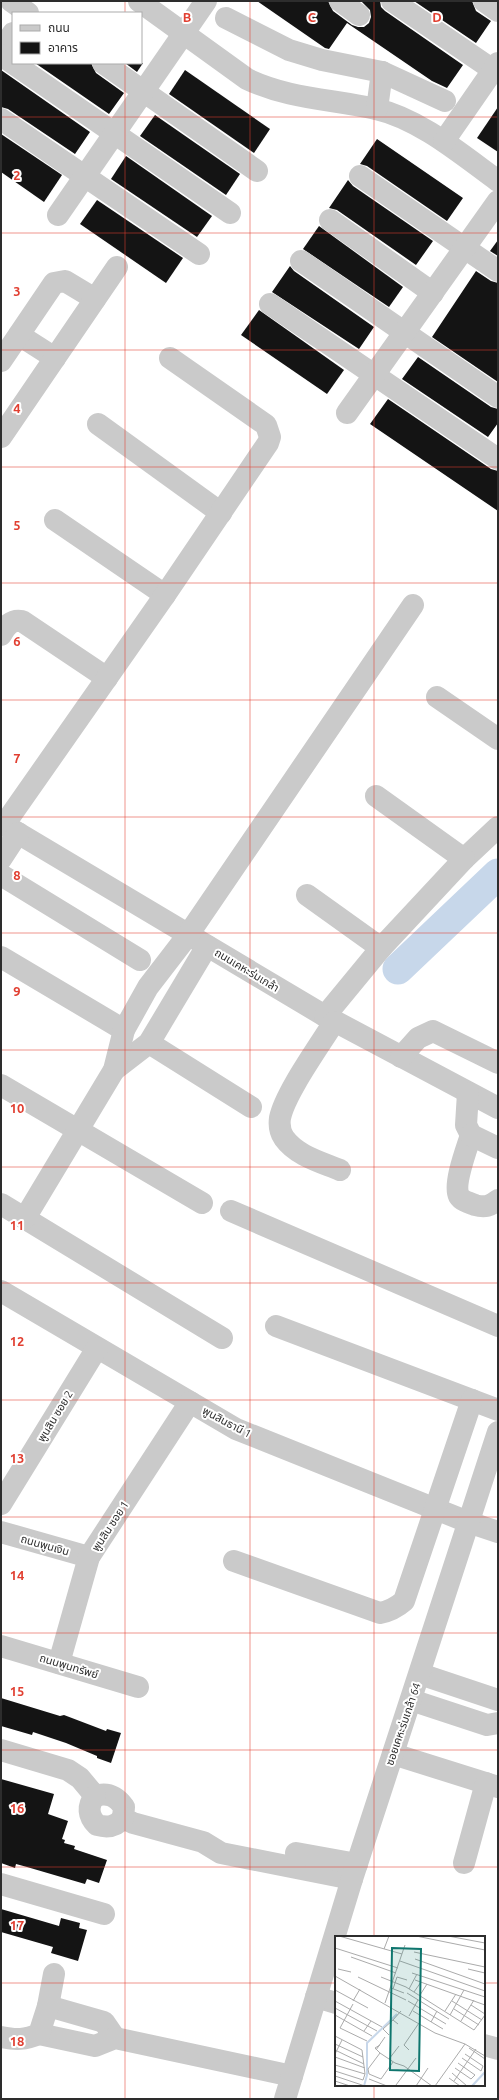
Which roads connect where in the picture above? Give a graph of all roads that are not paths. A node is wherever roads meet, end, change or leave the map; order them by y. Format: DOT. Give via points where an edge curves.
graph roads {
  1 [pos="139,1"];
  2 [pos="206,1"];
  3 [pos="340,1"];
  4 [pos="392,1"];
  5 [pos="484,1"];
  6 [pos="498,11"];
  7 [pos="360,15"];
  8 [pos="226,18"];
  9 [pos="184,32"];
  10 [pos="12,34"];
  11 [pos="1,51"];
  12 [pos="1,55"];
  13 [pos="12,63"];
  14 [pos="14,64"];
  15 [pos="105,64"];
  16 [pos="382,72"];
  17 [pos="493,77"];
  18 [pos="144,90"];
  19 [pos="445,101"];
  20 [pos="377,109"];
  21 [pos="1,119"];
  22 [pos="115,135"];
  23 [pos="444,141"];
  24 [pos="257,171"];
  25 [pos="86,176"];
  26 [pos="360,176"];
  27 [pos="498,181"];
  28 [pos="498,202"];
  29 [pos="230,213"];
  30 [pos="58,215"];
  31 [pos="330,220"];
  32 [pos="465,248"];
  33 [pos="199,254"];
  34 [pos="301,261"];
  35 [pos="117,267"];
  36 [pos="498,271"];
  37 [pos="433,292"];
  38 [pos="95,299"];
  39 [pos="270,304"];
  40 [pos="405,333"];
  41 [pos="19,335"];
  42 [pos="54,358"];
  43 [pos="170,358"];
  44 [pos="1,361"];
  45 [pos="375,374"];
  46 [pos="498,397"];
  47 [pos="347,414"];
  48 [pos="98,424"];
  49 [pos="1,437"];
  50 [pos="498,459"];
  51 [pos="222,512"];
  52 [pos="55,520"];
  53 [pos="165,595"];
  54 [pos="413,605"];
  55 [pos="1,635"];
  56 [pos="107,678"];
  57 [pos="437,697"];
  58 [pos="498,739"];
  59 [pos="376,796"];
  60 [pos="8,827"];
  61 [pos="498,827"];
  62 [pos="1,859"];
  63 [pos="464,859"];
  64 [pos="1,875"];
  65 [pos="307,895"];
  66 [pos="188,935"];
  67 [pos="207,946"];
  68 [pos="381,948"];
  69 [pos="1,957"];
  70 [pos="140,960"];
  71 [pos="135,1011"];
  72 [pos="330,1019"];
  73 [pos="124,1030"];
  74 [pos="154,1034"];
  75 [pos="401,1057"];
  76 [pos="498,1063"];
  77 [pos="114,1070"];
  78 [pos="1,1085"];
  79 [pos="468,1093"];
  80 [pos="251,1107"];
  81 [pos="498,1108"];
  82 [pos="77,1130"];
  83 [pos="471,1135"];
  84 [pos="498,1148"];
  85 [pos="340,1170"];
  86 [pos="498,1200"];
  87 [pos="202,1203"];
  88 [pos="1,1204"];
  89 [pos="231,1211"];
  90 [pos="25,1218"];
  91 [pos="3,1296"];
  92 [pos="276,1326"];
  93 [pos="498,1326"];
  94 [pos="222,1338"];
  95 [pos="97,1348"];
  96 [pos="472,1400"];
  97 [pos="190,1402"];
  98 [pos="498,1410"];
  99 [pos="498,1432"];
  100 [pos="1,1504"];
  101 [pos="437,1509"];
  102 [pos="468,1522"];
  103 [pos="1,1532"];
  104 [pos="498,1532"];
  105 [pos="89,1557"];
  106 [pos="234,1561"];
  107 [pos="1,1646"];
  108 [pos="59,1663"];
  109 [pos="420,1674"];
  110 [pos="138,1687"];
  111 [pos="411,1700"];
  112 [pos="498,1700"];
  113 [pos="498,1723"];
  114 [pos="1,1750"];
  115 [pos="393,1754"];
  116 [pos="492,1785"];
  117 [pos="464,1863"];
  118 [pos="354,1872"];
  119 [pos="1,1884"];
  120 [pos="104,1914"];
  121 [pos="340,1936"];
  122 [pos="335,1959"];
  123 [pos="54,1974"];
  124 [pos="326,2000"];
  125 [pos="48,2006"];
  126 [pos="38,2034"];
  127 [pos="1,2037"];
  128 [pos="115,2038"];
  129 [pos="485,2045"];
  130 [pos="498,2049"];
  131 [pos="292,2076"];
  132 [pos="285,2099"];
  1 -- 9 [label="street"];
  2 -- 9 [label="street"];
  3 -- 7 [label="street"];
  4 -- 17 [label="street"];
  5 -- 6 [label="street"];
  8 -- 16 [label="street" via="289,50 322,60"];
  9 -- 18 [label="street"];
  9 -- 20 [label="street" via="247,79 266,88 286,94"];
  10 -- 11 [label="street"];
  12 -- 13 [label="street"];
  14 -- 22 [label="street"];
  15 -- 18 [label="street"];
  16 -- 19 [label="street"];
  16 -- 20 [label="street"];
  17 -- 23 [label="street"];
  18 -- 22 [label="street"];
  18 -- 24 [label="street"];
  20 -- 23 [label="street" via="404,119"];
  21 -- 25 [label="street"];
  22 -- 25 [label="street"];
  22 -- 29 [label="street"];
  23 -- 27 [label="street"];
  25 -- 30 [label="street"];
  25 -- 33 [label="street"];
  26 -- 32 [label="street"];
  28 -- 32 [label="street"];
  31 -- 37 [label="street"];
  32 -- 36 [label="street"];
  32 -- 37 [label="street"];
  34 -- 40 [label="street"];
  35 -- 38 [label="street"];
  37 -- 40 [label="street"];
  38 -- 41 [label="street" via="65,281 54,283"];
  38 -- 42 [label="street"];
  39 -- 45 [label="street"];
  40 -- 45 [label="street"];
  40 -- 46 [label="street"];
  41 -- 42 [label="street"];
  41 -- 44 [label="street"];
  42 -- 49 [label="street"];
  43 -- 51 [label="street" via="256,417 269,431 268,443"];
  45 -- 47 [label="street"];
  45 -- 50 [label="street"];
  48 -- 51 [label="street"];
  51 -- 53 [label="street"];
  52 -- 53 [label="street"];
  53 -- 56 [label="street"];
  54 -- 66 [label="street"];
  55 -- 56 [label="street" via="11,622 22,621"];
  56 -- 60 [label="street"];
  57 -- 58 [label="street"];
  59 -- 63 [label="street"];
  60 -- 62 [label="street"];
  60 -- 66 [label="street, ถนนเคหะร่มเกล้า"];
  61 -- 63 [label="street"];
  63 -- 68 [label="street"];
  64 -- 70 [label="street"];
  65 -- 68 [label="street"];
  66 -- 67 [label="street, ถนนเคหะร่มเกล้า"];
  66 -- 71 [label="street" via="148,987"];
  67 -- 72 [label="street, ถนนเคหะร่มเกล้า"];
  67 -- 74 [label="street"];
  68 -- 72 [label="street"];
  69 -- 73 [label="street"];
  71 -- 73 [label="street"];
  71 -- 74 [label="street"];
  72 -- 75 [label="street, ถนนเคหะร่มเกล้า"];
  72 -- 85 [label="street" via="288,1099 280,1117 279,1128 292,1146 307,1156"];
  73 -- 77 [label="street"];
  74 -- 77 [label="street"];
  74 -- 80 [label="street"];
  75 -- 76 [label="street" via="418,1038 433,1031"];
  75 -- 79 [label="street, ถนนเคหะร่มเกล้า"];
  77 -- 82 [label="street"];
  78 -- 82 [label="street"];
  79 -- 81 [label="street, ถนนเคหะร่มเกล้า"];
  79 -- 83 [label="street" via="466,1125"];
  82 -- 87 [label="street"];
  82 -- 90 [label="street"];
  83 -- 84 [label="street"];
  83 -- 86 [label="street" via="458,1180 457,1189 460,1197 482,1207 491,1206"];
  88 -- 90 [label="street"];
  89 -- 93 [label="street"];
  90 -- 94 [label="street"];
  91 -- 95 [label="street, พูนสินธานี 1"];
  92 -- 96 [label="street"];
  95 -- 97 [label="street, พูนสินธานี 1"];
  95 -- 100 [label="street, พูนสิน ซอย 2"];
  96 -- 98 [label="street"];
  96 -- 101 [label="street"];
  97 -- 101 [label="street, พูนสินธานี 1" via="236,1429"];
  97 -- 105 [label="street, พูนสิน ซอย 1"];
  99 -- 102 [label="street, ซอยเคหะร่มเกล้า 64"];
  101 -- 102 [label="street, พูนสินธานี 1"];
  101 -- 106 [label="street" via="404,1601 388,1612 380,1613"];
  102 -- 104 [label="street, พูนสินธานี 1"];
  102 -- 109 [label="street, ซอยเคหะร่มเกล้า 64"];
  103 -- 105 [label="street, ถนนพูนเงิน"];
  105 -- 108 [label="street, พูนสิน ซอย 1"];
  107 -- 108 [label="street, ถนนพูนทรัพย์"];
  108 -- 110 [label="street, ถนนพูนทรัพย์"];
  109 -- 111 [label="street, ซอยเคหะร่มเกล้า 64"];
  109 -- 112 [label="street"];
  111 -- 113 [label="street" via="486,1725"];
  111 -- 115 [label="street, ซอยเคหะร่มเกล้า 64"];
  114 -- 118 [label="street" via="68,1770 80,1778 95,1796 107,1794 114,1797 124,1807 123,1818 134,1823 202,1842 221,1853"];
  115 -- 116 [label="street"];
  115 -- 118 [label="street, ซอยเคหะร่มเกล้า 64"];
  116 -- 117 [label="street"];
  118 -- 121 [label="street, ซอยเคหะร่มเกล้า 64"];
  119 -- 120 [label="street"];
  122 -- 124 [label="street, ซอยเคหะร่มเกล้า 64"];
  123 -- 125 [label="street"];
  124 -- 131 [label="street, ซอยเคหะร่มเกล้า 64"];
  125 -- 126 [label="street"];
  125 -- 128 [label="street" via="104,2022"];
  126 -- 127 [label="street" via="16,2040"];
  126 -- 128 [label="street" via="95,2046"];
  128 -- 131 [label="street"];
  129 -- 130 [label="street"];
  131 -- 132 [label="street, ซอยเคหะร่มเกล้า 64"];
}
